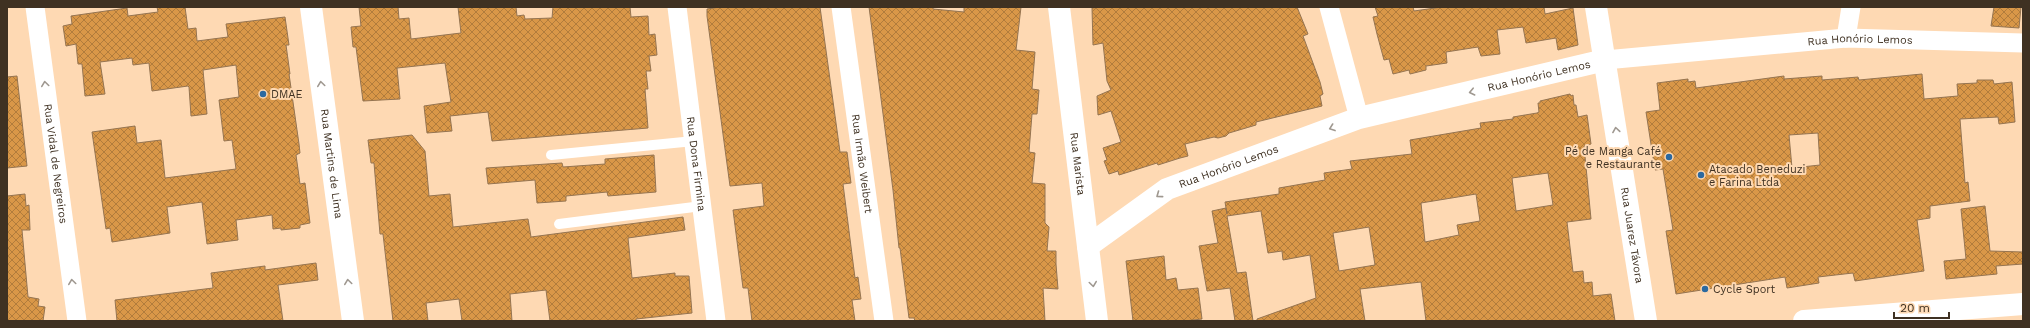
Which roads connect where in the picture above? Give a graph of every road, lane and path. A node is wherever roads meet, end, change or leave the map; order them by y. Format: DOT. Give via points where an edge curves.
graph roads {
  1 [pos="35,7"];
  2 [pos="311,7"];
  3 [pos="677,7"];
  4 [pos="841,7"];
  5 [pos="1059,7"];
  6 [pos="1329,7"];
  7 [pos="1596,7"];
  8 [pos="1850,7"];
  9 [pos="1846,38"];
  10 [pos="2023,43"];
  11 [pos="1605,60"];
  12 [pos="1359,118"];
  13 [pos="694,141"];
  14 [pos="551,155"];
  15 [pos="702,206"];
  16 [pos="559,224"];
  17 [pos="1088,246"];
  18 [pos="2023,304"];
  19 [pos="77,321"];
  20 [pos="353,321"];
  21 [pos="716,321"];
  22 [pos="884,321"];
  23 [pos="1098,321"];
  24 [pos="1646,321"];
  25 [pos="1804,321"];
  19 -- 1 [label="street, Rua Vidal de Negreiros, one-way"];
  20 -- 2 [label="street, Rua Martins de Lima, one-way"];
  3 -- 13 [label="street, Rua Dona Firmina"];
  4 -- 22 [label="street, Rua Irmão Weibert"];
  5 -- 17 [label="street, Rua Marista"];
  6 -- 12 [label="street"];
  7 -- 11 [label="street, Rua Juarez Távora"];
  8 -- 9 [label="street"];
  9 -- 10 [label="street, Rua Honório Lemos"];
  9 -- 11 [label="street, Rua Honório Lemos"];
  11 -- 12 [label="street, Rua Honório Lemos, one-way"];
  24 -- 11 [label="street, Rua Juarez Távora, one-way"];
  12 -- 17 [label="street, Rua Honório Lemos, one-way" via="1167,189"];
  13 -- 14 [label="lane"];
  13 -- 15 [label="street, Rua Dona Firmina"];
  15 -- 16 [label="lane"];
  15 -- 21 [label="street, Rua Dona Firmina"];
  17 -- 23 [label="street, Rua Marista, one-way"];
  18 -- 25 [label="street"];
}
